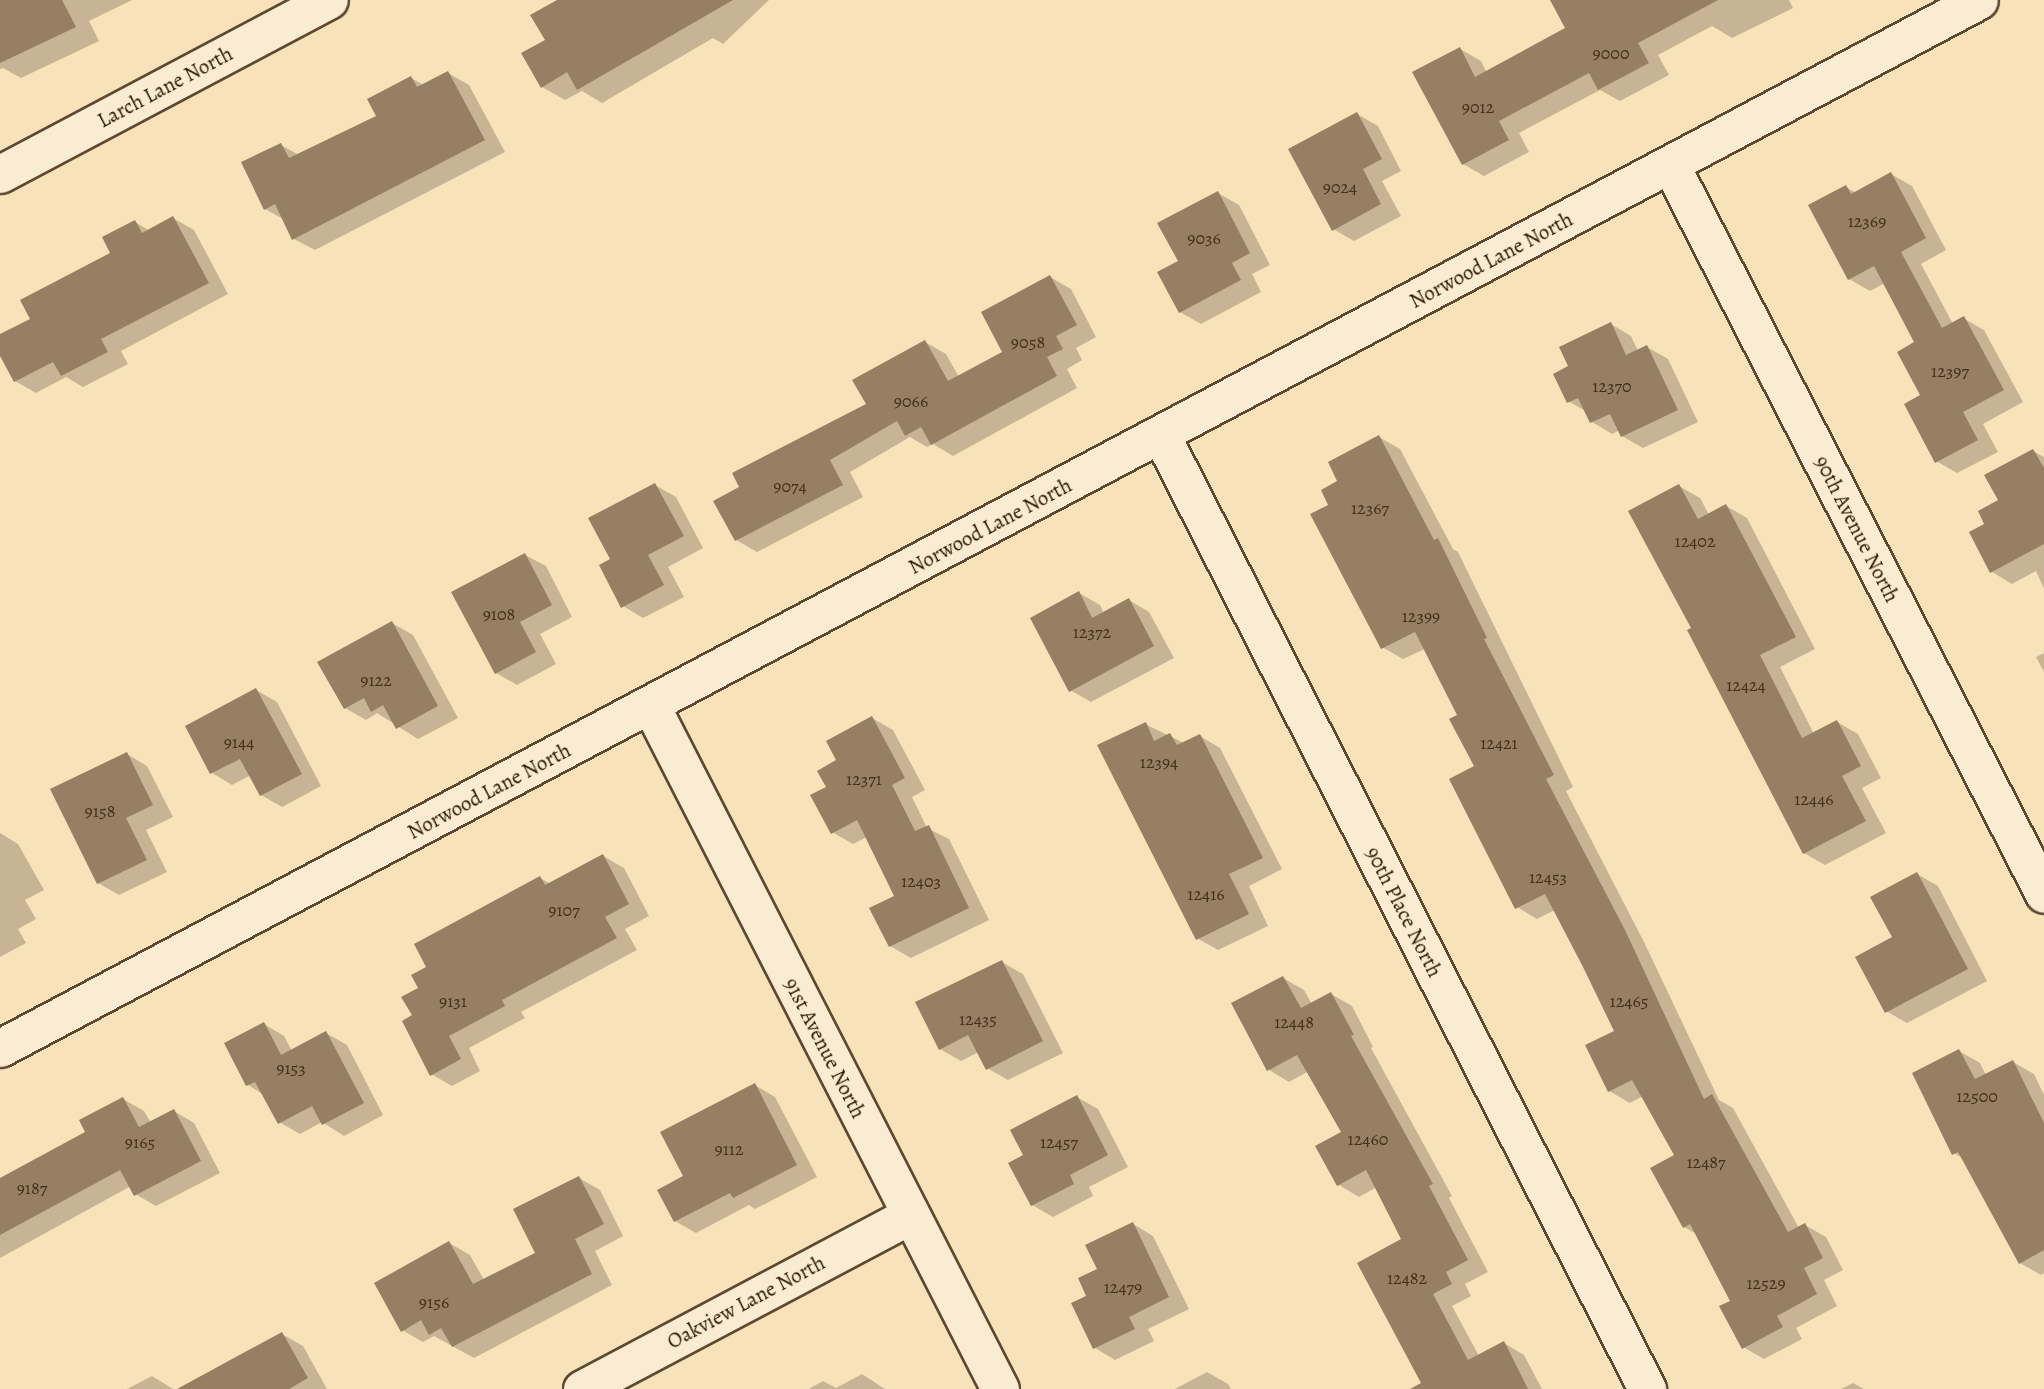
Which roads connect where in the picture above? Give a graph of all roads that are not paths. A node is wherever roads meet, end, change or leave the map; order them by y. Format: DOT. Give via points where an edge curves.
graph roads {
  1 [pos="329,0"];
  2 [pos="1979,0"];
  3 [pos="1670,164"];
  4 [pos="0,174"];
  5 [pos="1161,435"];
  6 [pos="651,706"];
  7 [pos="2044,894"];
  8 [pos="0,1048"];
  9 [pos="911,1215"];
  10 [pos="582,1389"];
  11 [pos="1000,1389"];
  12 [pos="1647,1389"];
  1 -- 4 [label="street, Larch Lane North"];
  2 -- 3 [label="street, Norwood Lane North"];
  3 -- 5 [label="street, Norwood Lane North"];
  3 -- 7 [label="street, 90th Avenue North"];
  5 -- 6 [label="street, Norwood Lane North"];
  5 -- 12 [label="street, 90th Place North"];
  6 -- 8 [label="street, Norwood Lane North"];
  6 -- 9 [label="street, 91st Avenue North"];
  9 -- 10 [label="street, Oakview Lane North"];
  9 -- 11 [label="street, 91st Avenue North"];
}
